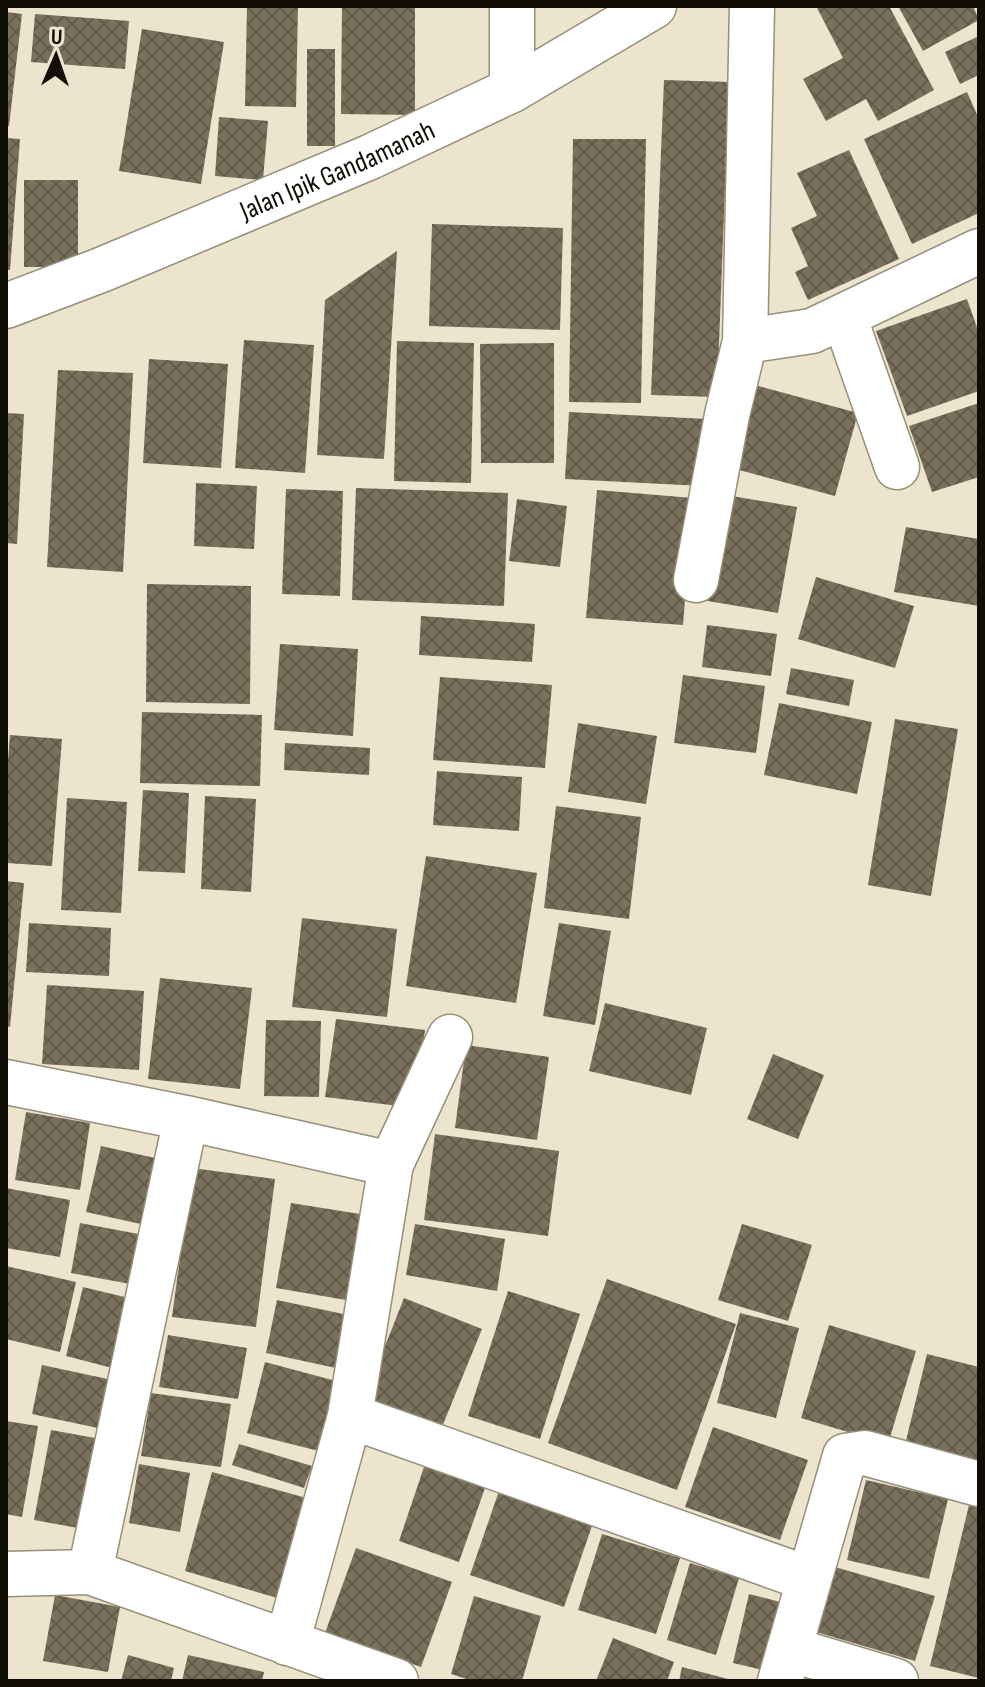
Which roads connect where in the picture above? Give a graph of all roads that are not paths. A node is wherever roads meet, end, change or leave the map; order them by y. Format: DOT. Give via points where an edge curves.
graph roads {
  1 [pos="512,6"];
  2 [pos="654,6"];
  3 [pos="752,6"];
  4 [pos="512,90"];
  5 [pos="979,251"];
  6 [pos="6,306"];
  7 [pos="844,316"];
  8 [pos="745,341"];
  9 [pos="897,467"];
  10 [pos="696,580"];
  11 [pos="450,1037"];
  12 [pos="6,1082"];
  13 [pos="186,1118"];
  14 [pos="391,1164"];
  15 [pos="350,1416"];
  16 [pos="979,1484"];
  17 [pos="90,1572"];
  18 [pos="6,1574"];
  19 [pos="809,1579"];
  20 [pos="287,1643"];
  21 [pos="785,1665"];
  22 [pos="396,1681"];
  23 [pos="896,1681"];
  1 -- 4 [label="street"];
  2 -- 4 [label="street, Jalan Ipik Gandamanah"];
  3 -- 8 [label="street"];
  4 -- 6 [label="street, Jalan Ipik Gandamanah" via="370,157"];
  5 -- 7 [label="street"];
  7 -- 8 [label="street" via="812,331"];
  7 -- 9 [label="street"];
  8 -- 10 [label="street"];
  11 -- 14 [label="street"];
  12 -- 13 [label="street"];
  13 -- 14 [label="street"];
  13 -- 17 [label="street"];
  14 -- 15 [label="street"];
  15 -- 19 [label="street"];
  15 -- 20 [label="street"];
  16 -- 19 [label="street" via="865,1453 845,1456"];
  17 -- 18 [label="street"];
  17 -- 20 [label="street"];
  19 -- 21 [label="street"];
  20 -- 22 [label="street"];
  21 -- 23 [label="street"];
}
